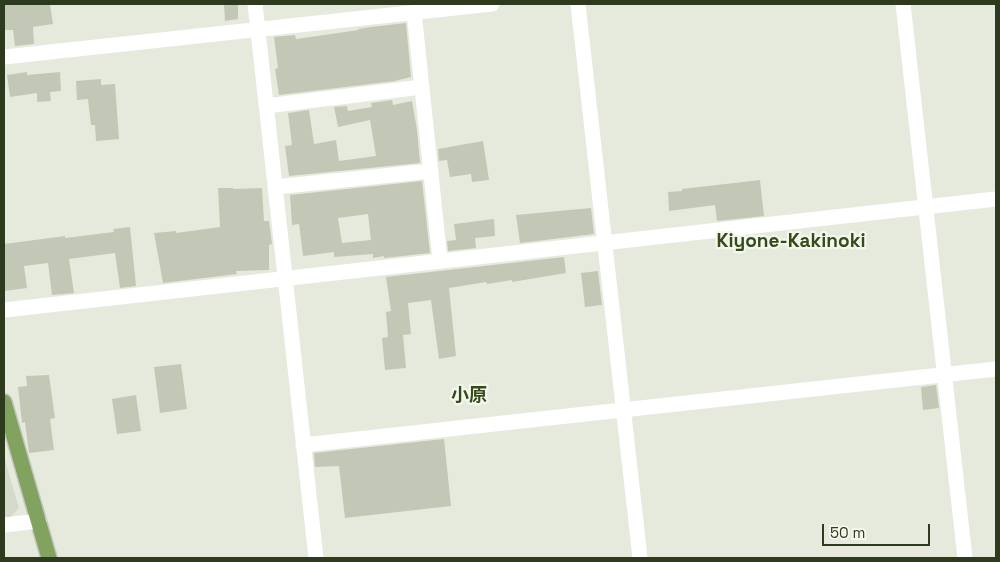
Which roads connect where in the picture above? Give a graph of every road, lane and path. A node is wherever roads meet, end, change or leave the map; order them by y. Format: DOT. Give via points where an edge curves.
graph roads {
  1 [pos="255,4"];
  2 [pos="492,4"];
  3 [pos="578,4"];
  4 [pos="903,4"];
  5 [pos="414,12"];
  6 [pos="258,30"];
  7 [pos="4,57"];
  8 [pos="422,87"];
  9 [pos="266,106"];
  10 [pos="431,170"];
  11 [pos="275,187"];
  12 [pos="996,199"];
  13 [pos="926,207"];
  14 [pos="605,243"];
  15 [pos="440,260"];
  16 [pos="285,278"];
  17 [pos="4,310"];
  18 [pos="996,369"];
  19 [pos="944,374"];
  20 [pos="4,402"];
  21 [pos="623,410"];
  22 [pos="303,445"];
  23 [pos="39,521"];
  24 [pos="4,525"];
  25 [pos="49,558"];
  26 [pos="316,558"];
  27 [pos="640,558"];
  28 [pos="964,558"];
  1 -- 6 [label="street"];
  2 -- 5 [label="street"];
  3 -- 14 [label="street"];
  4 -- 13 [label="street"];
  5 -- 6 [label="street"];
  5 -- 8 [label="street"];
  6 -- 7 [label="street"];
  6 -- 9 [label="street"];
  8 -- 9 [label="street"];
  8 -- 10 [label="street"];
  9 -- 11 [label="street"];
  10 -- 11 [label="street"];
  10 -- 15 [label="street"];
  11 -- 16 [label="street"];
  12 -- 13 [label="street"];
  13 -- 14 [label="street"];
  13 -- 19 [label="street"];
  14 -- 15 [label="street"];
  14 -- 21 [label="street"];
  15 -- 16 [label="street"];
  16 -- 17 [label="street"];
  16 -- 22 [label="street"];
  18 -- 19 [label="street"];
  19 -- 21 [label="street"];
  19 -- 28 [label="street"];
  20 -- 23 [label="main road"];
  21 -- 22 [label="street"];
  21 -- 27 [label="street"];
  22 -- 26 [label="street"];
  23 -- 24 [label="street"];
  23 -- 25 [label="main road"];
}
